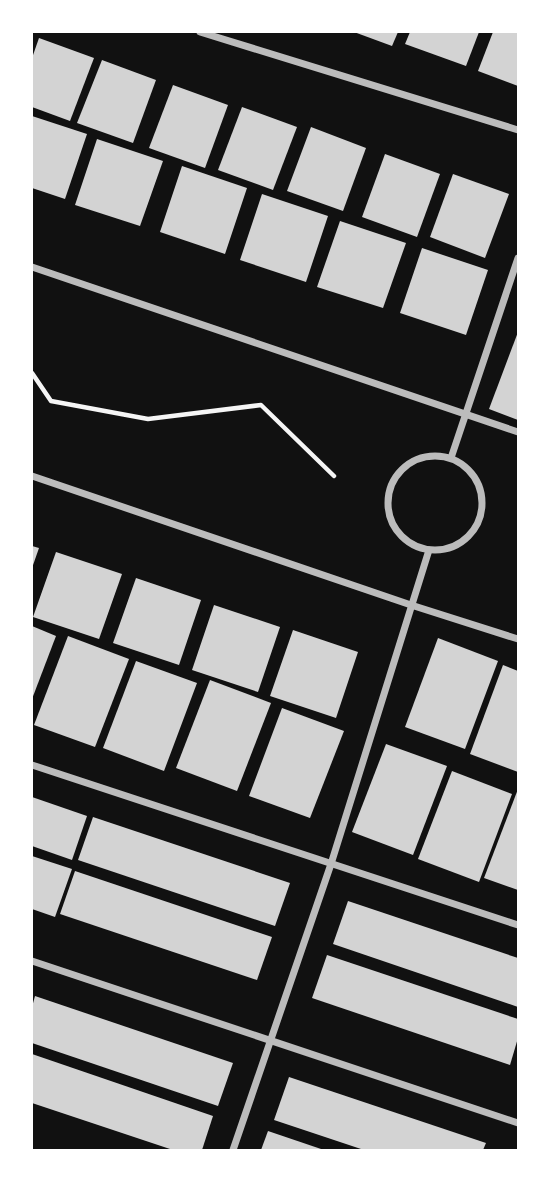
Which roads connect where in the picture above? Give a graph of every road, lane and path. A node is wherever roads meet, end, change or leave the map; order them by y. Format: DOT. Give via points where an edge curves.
graph roads {
  1 [pos="200,32"];
  2 [pos="519,130"];
  3 [pos="519,258"];
  4 [pos="32,267"];
  5 [pos="32,373"];
  6 [pos="466,416"];
  7 [pos="519,432"];
  8 [pos="451,458"];
  9 [pos="32,476"];
  10 [pos="334,477"];
  11 [pos="429,550"];
  12 [pos="411,605"];
  13 [pos="519,639"];
  14 [pos="32,765"];
  15 [pos="331,864"];
  16 [pos="519,925"];
  17 [pos="32,961"];
  18 [pos="270,1041"];
  19 [pos="519,1123"];
  20 [pos="233,1150"];
  1 -- 2 [label="street"];
  3 -- 6 [label="street"];
  4 -- 6 [label="street"];
  5 -- 10 [label="path" via="51,401 148,419 261,405"];
  6 -- 7 [label="street"];
  6 -- 8 [label="street"];
  8 -- 11 [label="street" via="470,471 481,491 481,514 471,534 452,548"];
  8 -- 11 [label="street" via="429,456 408,464 392,481 387,504 393,526 408,543"];
  9 -- 12 [label="street"];
  11 -- 12 [label="street"];
  12 -- 13 [label="street"];
  12 -- 15 [label="street"];
  14 -- 15 [label="street"];
  15 -- 16 [label="street"];
  15 -- 18 [label="street"];
  17 -- 18 [label="street"];
  18 -- 19 [label="street"];
  18 -- 20 [label="street"];
}
